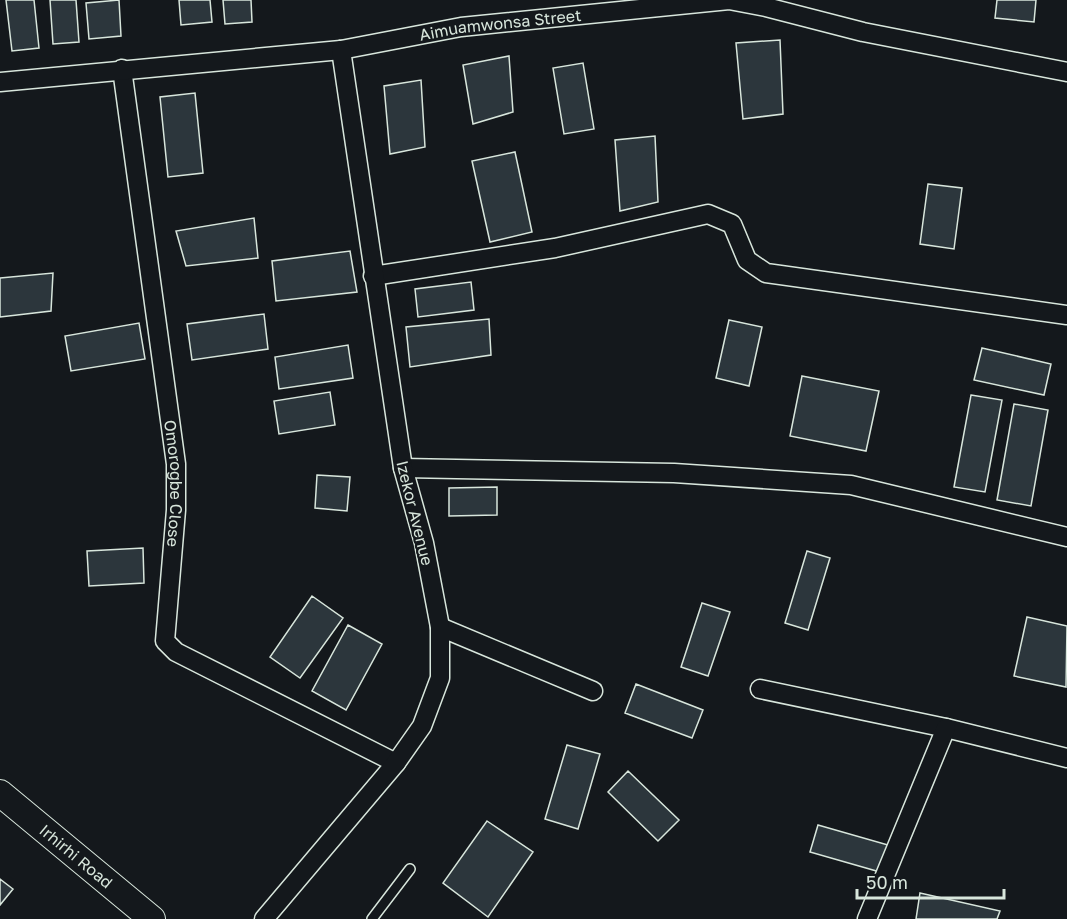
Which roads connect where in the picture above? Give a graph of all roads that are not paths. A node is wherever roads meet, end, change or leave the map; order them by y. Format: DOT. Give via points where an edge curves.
graph roads {
  1 [pos="341,50"];
  2 [pos="122,69"];
  3 [pos="1067,72"];
  4 [pos="0,82"];
  5 [pos="373,276"];
  6 [pos="1067,315"];
  7 [pos="403,468"];
  8 [pos="1067,537"];
  9 [pos="440,627"];
  10 [pos="760,689"];
  11 [pos="593,691"];
  12 [pos="946,728"];
  13 [pos="1067,758"];
  14 [pos="396,763"];
  15 [pos="0,793"];
  16 [pos="410,869"];
  17 [pos="152,919"];
  18 [pos="264,919"];
  19 [pos="372,919"];
  20 [pos="867,919"];
  1 -- 2 [label="street, Aimuamwonsa Street"];
  1 -- 3 [label="street, Aimuamwonsa Street" via="460,27 729,0 863,32"];
  1 -- 5 [label="street, Izekor Avenue"];
  2 -- 4 [label="street, Aimuamwonsa Street"];
  2 -- 14 [label="street, Omorogbe Close" via="176,464 165,641 176,652"];
  5 -- 6 [label="street" via="555,248 708,214 732,224 747,260 766,273"];
  5 -- 7 [label="street, Izekor Avenue"];
  7 -- 8 [label="street" via="674,473 851,485"];
  7 -- 9 [label="street, Izekor Avenue" via="424,543"];
  9 -- 11 [label="street"];
  9 -- 14 [label="street, Izekor Avenue" via="440,678 422,726"];
  10 -- 12 [label="street"];
  12 -- 13 [label="street"];
  12 -- 20 [label="street"];
  14 -- 18 [label="street, Izekor Avenue"];
  15 -- 17 [label="street, Irhirhi Road"];
  16 -- 19 [label="lane"];
}
